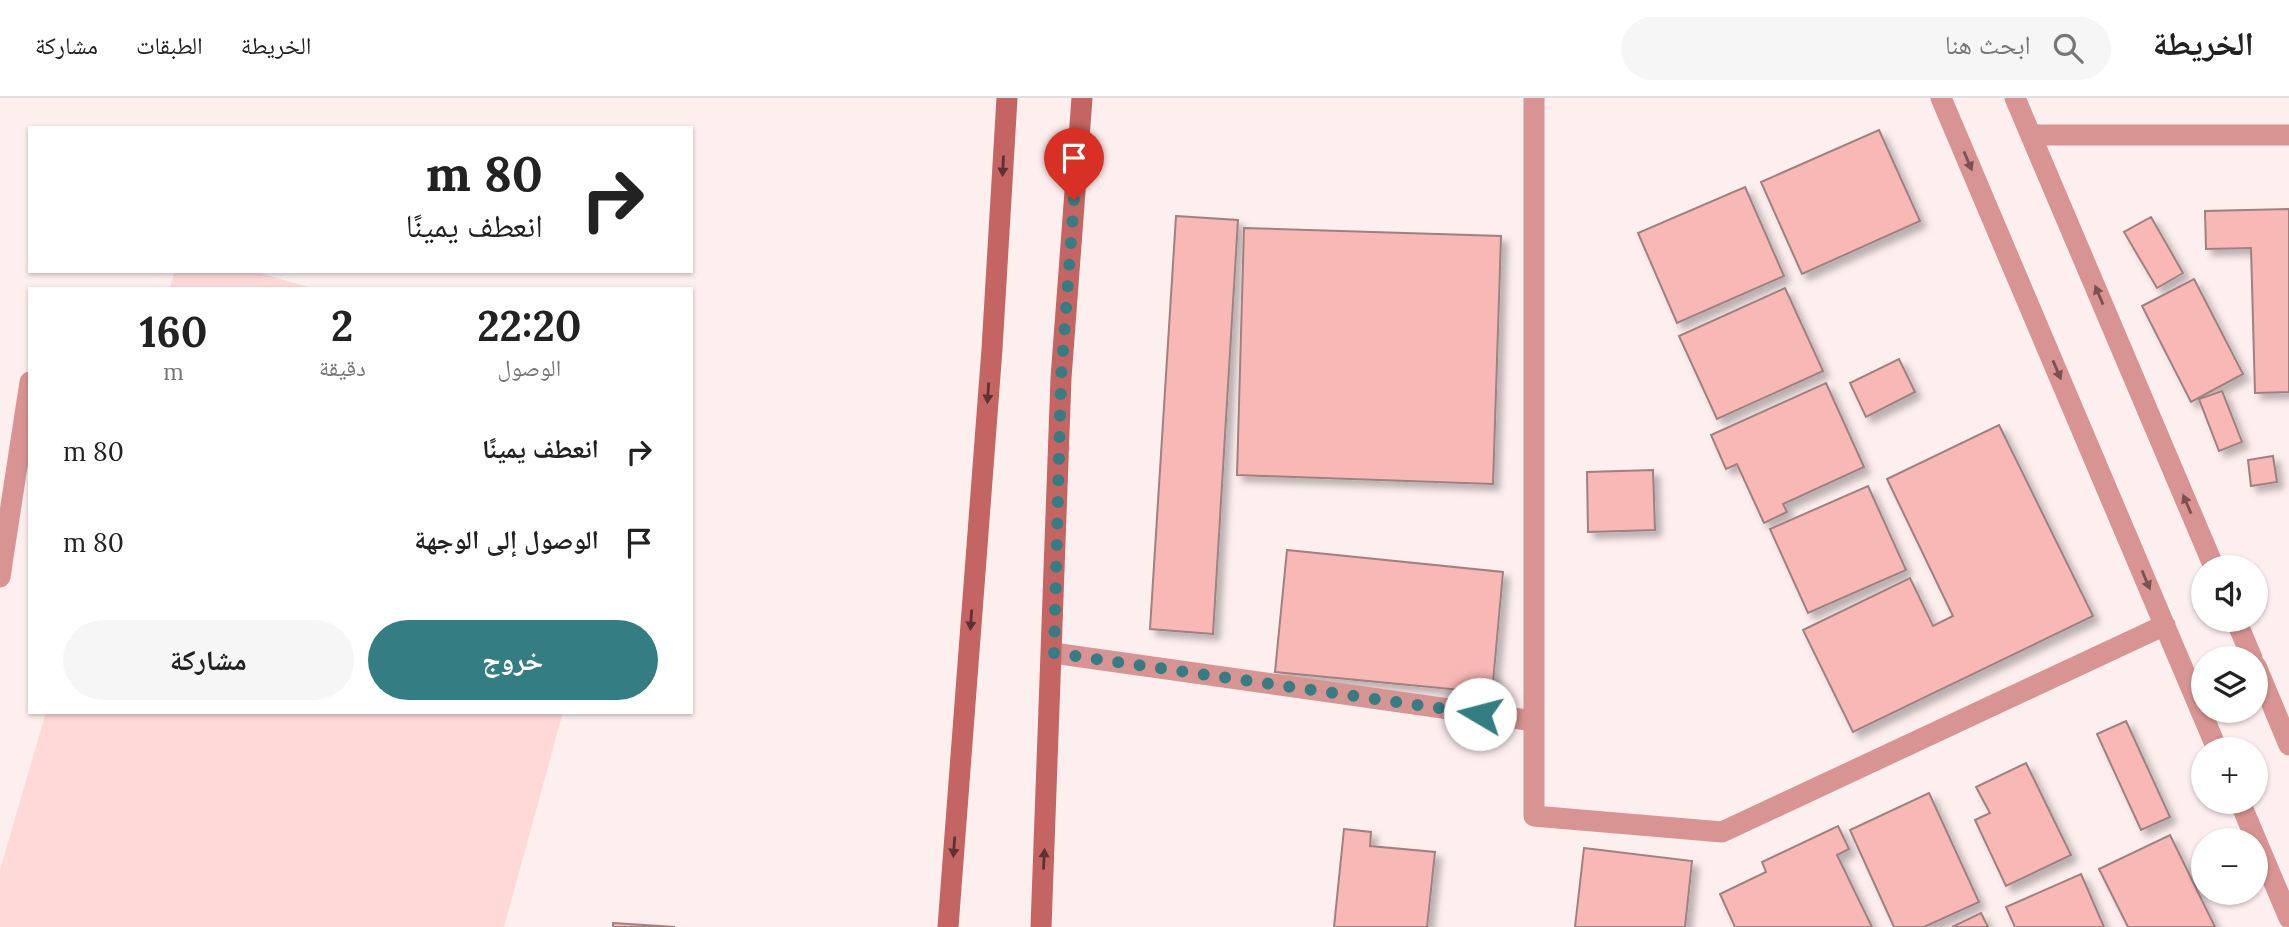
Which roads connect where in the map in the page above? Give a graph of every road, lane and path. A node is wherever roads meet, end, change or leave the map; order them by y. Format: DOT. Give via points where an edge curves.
graph roads {
  1 [pos="1007,98"];
  2 [pos="1082,98"];
  3 [pos="1534,98"];
  4 [pos="1941,98"];
  5 [pos="2015,98"];
  6 [pos="2031,135"];
  7 [pos="2289,135"];
  8 [pos="28,395"];
  9 [pos="2209,555"];
  10 [pos="0,577"];
  11 [pos="2165,625"];
  12 [pos="1054,653"];
  13 [pos="2268,695"];
  14 [pos="1534,721"];
  15 [pos="2212,737"];
  16 [pos="2289,745"];
  17 [pos="2245,814"];
  18 [pos="2289,918"];
  19 [pos="948,927"];
  20 [pos="1041,927"];
  1 -- 19 [label="main road, one-way"];
  2 -- 12 [label="main road" via="1061,378"];
  3 -- 14 [label="street"];
  4 -- 11 [label="street, one-way"];
  5 -- 6 [label="street"];
  6 -- 7 [label="street"];
  9 -- 6 [label="street, one-way"];
  8 -- 10 [label="street"];
  11 -- 14 [label="street" via="1722,832 1534,816"];
  11 -- 15 [label="street"];
  12 -- 14 [label="street"];
  20 -- 12 [label="main road, one-way"];
  13 -- 16 [label="street"];
  17 -- 18 [label="street"];
}
